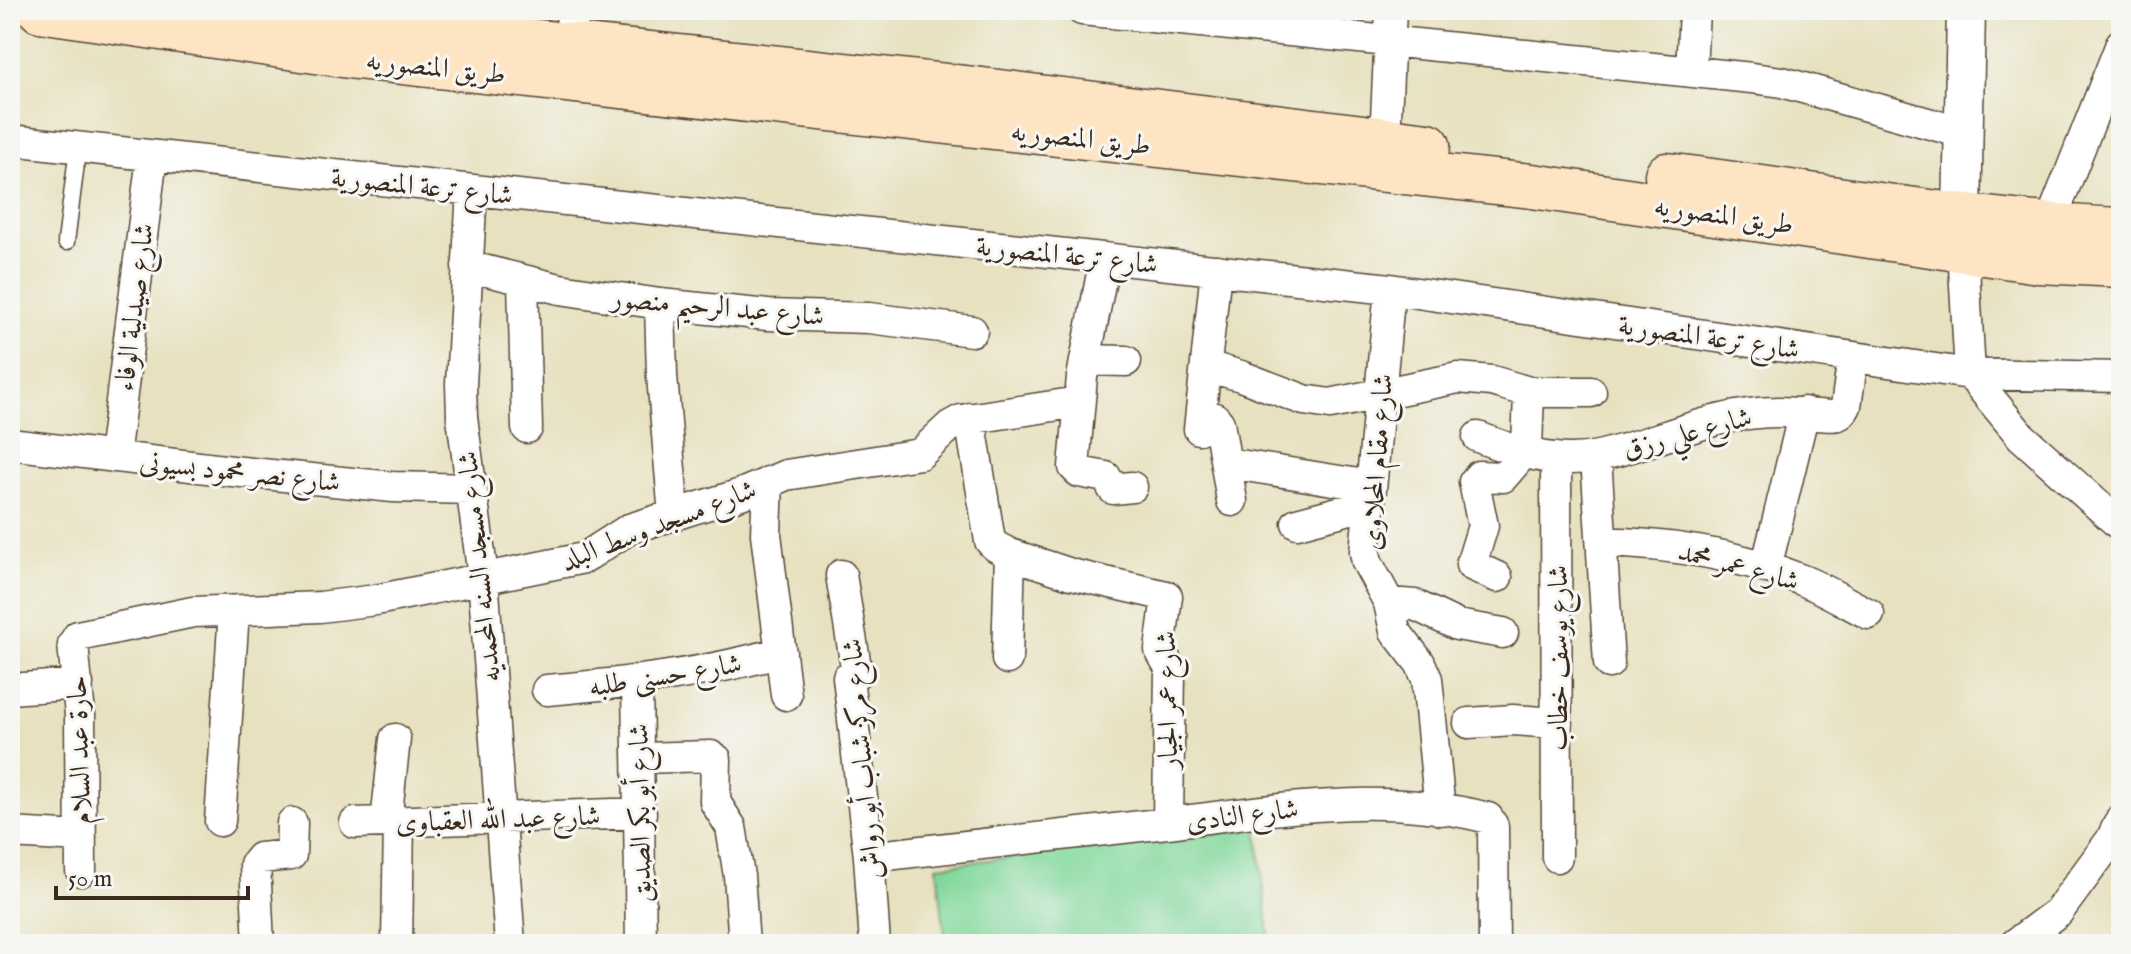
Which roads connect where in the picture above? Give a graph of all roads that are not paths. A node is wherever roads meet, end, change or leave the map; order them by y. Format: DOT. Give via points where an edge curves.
graph roads {
  1 [pos="40,10"];
  2 [pos="241,10"];
  3 [pos="1082,10"];
  4 [pos="1091,10"];
  5 [pos="1391,10"];
  6 [pos="1694,10"];
  7 [pos="1966,10"];
  8 [pos="1161,14"];
  9 [pos="351,16"];
  10 [pos="1237,18"];
  11 [pos="442,21"];
  12 [pos="573,28"];
  13 [pos="1389,42"];
  14 [pos="2121,44"];
  15 [pos="1691,71"];
  16 [pos="963,106"];
  17 [pos="1963,133"];
  18 [pos="10,140"];
  19 [pos="1385,140"];
  20 [pos="78,148"];
  21 [pos="152,157"];
  22 [pos="472,190"];
  23 [pos="2049,226"];
  24 [pos="2121,230"];
  25 [pos="66,242"];
  26 [pos="1963,252"];
  27 [pos="1105,258"];
  28 [pos="2121,265"];
  29 [pos="467,266"];
  30 [pos="1216,270"];
  31 [pos="523,281"];
  32 [pos="1390,289"];
  33 [pos="660,304"];
  34 [pos="972,331"];
  35 [pos="1853,357"];
  36 [pos="1085,360"];
  37 [pos="1126,361"];
  38 [pos="1206,366"];
  39 [pos="1970,374"];
  40 [pos="2121,377"];
  41 [pos="1529,392"];
  42 [pos="1591,392"];
  43 [pos="1380,394"];
  44 [pos="1079,402"];
  45 [pos="1804,412"];
  46 [pos="970,418"];
  47 [pos="527,428"];
  48 [pos="1478,437"];
  49 [pos="10,444"];
  50 [pos="1524,453"];
  51 [pos="114,457"];
  52 [pos="1596,457"];
  53 [pos="1556,458"];
  54 [pos="1227,463"];
  55 [pos="768,482"];
  56 [pos="1132,487"];
  57 [pos="471,489"];
  58 [pos="1370,495"];
  59 [pos="1232,501"];
  60 [pos="674,516"];
  61 [pos="1297,523"];
  62 [pos="2121,526"];
  63 [pos="1602,542"];
  64 [pos="1010,554"];
  65 [pos="1766,568"];
  66 [pos="841,575"];
  67 [pos="483,577"];
  68 [pos="1497,577"];
  69 [pos="1389,603"];
  70 [pos="234,611"];
  71 [pos="1869,614"];
  72 [pos="1503,633"];
  73 [pos="83,635"];
  74 [pos="781,652"];
  75 [pos="1007,659"];
  76 [pos="1609,663"];
  77 [pos="637,682"];
  78 [pos="78,684"];
  79 [pos="10,689"];
  80 [pos="547,690"];
  81 [pos="786,695"];
  82 [pos="1469,723"];
  83 [pos="1557,723"];
  84 [pos="395,739"];
  85 [pos="639,758"];
  86 [pos="1440,810"];
  87 [pos="641,813"];
  88 [pos="501,819"];
  89 [pos="2121,819"];
  90 [pos="220,821"];
  91 [pos="392,822"];
  92 [pos="292,823"];
  93 [pos="355,823"];
  94 [pos="1168,823"];
  95 [pos="10,833"];
  96 [pos="81,837"];
  97 [pos="869,857"];
  98 [pos="1557,857"];
  99 [pos="81,871"];
  100 [pos="259,944"];
  101 [pos="397,944"];
  102 [pos="510,944"];
  103 [pos="641,944"];
  104 [pos="744,944"];
  105 [pos="875,944"];
  106 [pos="1494,944"];
  107 [pos="2015,944"];
  1 -- 16 [label="main road, طريق المنصوريه" via="356,57"];
  2 -- 9 [label="main road, طريق المنصوريه"];
  3 -- 4 [label="street"];
  4 -- 8 [label="street"];
  5 -- 13 [label="street"];
  6 -- 15 [label="street"];
  7 -- 17 [label="street"];
  8 -- 10 [label="street"];
  9 -- 11 [label="main road, طريق المنصوريه"];
  10 -- 13 [label="street"];
  11 -- 12 [label="main road, طريق المنصوريه"];
  12 -- 16 [label="main road, طريق المنصوريه"];
  13 -- 15 [label="street"];
  13 -- 19 [label="street"];
  14 -- 23 [label="street"];
  15 -- 17 [label="street" via="1782,82"];
  16 -- 19 [label="main road, طريق المنصوريه"];
  16 -- 26 [label="main road, طريق المنصوريه"];
  17 -- 26 [label="street"];
  18 -- 20 [label="street, شارع ترعة المنصورية"];
  19 -- 26 [label="main road, طريق المنصوريه" via="1800,192"];
  20 -- 21 [label="street, شارع ترعة المنصورية"];
  20 -- 25 [label="lane"];
  21 -- 22 [label="street, شارع ترعة المنصورية"];
  21 -- 51 [label="street, شارع صيدلية الوفاء"];
  22 -- 27 [label="street, شارع ترعة المنصورية"];
  22 -- 29 [label="street, شارع مسجد السنه المحمديه"];
  23 -- 24 [label="main road, طريق المنصوريه"];
  23 -- 26 [label="main road, طريق المنصوريه"];
  26 -- 28 [label="main road, طريق المنصوريه"];
  26 -- 39 [label="street"];
  27 -- 30 [label="street, شارع ترعة المنصورية"];
  27 -- 36 [label="street"];
  29 -- 31 [label="street, شارع عبد الرحيم منصور"];
  29 -- 57 [label="street, شارع مسجد السنه المحمديه" via="461,384"];
  30 -- 32 [label="street, شارع ترعة المنصورية"];
  30 -- 38 [label="street"];
  31 -- 33 [label="street, شارع عبد الرحيم منصور"];
  31 -- 47 [label="street"];
  32 -- 35 [label="street, شارع ترعة المنصورية"];
  32 -- 43 [label="street, شارع مقام المحلاوى"];
  33 -- 34 [label="street, شارع عبد الرحيم منصور" via="893,320"];
  33 -- 60 [label="street"];
  35 -- 39 [label="street, شارع ترعة المنصورية"];
  35 -- 45 [label="street, شارع علي رزق" via="1842,413"];
  36 -- 37 [label="street"];
  36 -- 44 [label="street"];
  38 -- 43 [label="street" via="1304,400 1330,404"];
  38 -- 54 [label="street" via="1200,422 1217,420"];
  39 -- 40 [label="street, شارع ترعة المنصورية"];
  39 -- 62 [label="street" via="2021,436"];
  41 -- 42 [label="street"];
  41 -- 43 [label="street" via="1458,378"];
  41 -- 50 [label="street"];
  43 -- 58 [label="street, شارع مقام المحلاوى"];
  44 -- 46 [label="street, شارع مسجد وسط البلد"];
  44 -- 56 [label="street" via="1075,469 1106,477 1113,489"];
  45 -- 52 [label="street, شارع علي رزق" via="1747,413"];
  45 -- 65 [label="street"];
  46 -- 55 [label="street, شارع مسجد وسط البلد" via="950,426 920,454"];
  46 -- 64 [label="street" via="990,541"];
  48 -- 50 [label="street, شارع علي رزق"];
  49 -- 51 [label="street, شارع نصر محمود بسيونى"];
  50 -- 53 [label="street, شارع علي رزق"];
  50 -- 68 [label="street" via="1501,478 1475,480 1469,520 1483,533 1471,565"];
  51 -- 57 [label="street, شارع نصر محمود بسيونى" via="393,487"];
  52 -- 53 [label="street, شارع علي رزق"];
  52 -- 63 [label="street"];
  53 -- 83 [label="street, شارع يوسف خطاب"];
  54 -- 58 [label="street"];
  54 -- 59 [label="street"];
  55 -- 60 [label="street, شارع مسجد وسط البلد"];
  55 -- 74 [label="street" via="766,534"];
  57 -- 67 [label="street, شارع مسجد السنه المحمديه"];
  58 -- 61 [label="street"];
  58 -- 69 [label="street, شارع مقام المحلاوى" via="1365,552"];
  60 -- 67 [label="street, شارع مسجد وسط البلد" via="629,529 584,558"];
  63 -- 65 [label="street, شارع عمر محمد" via="1659,544"];
  63 -- 76 [label="street"];
  64 -- 75 [label="street"];
  64 -- 94 [label="street, شارع عمر الجيار" via="1167,596 1160,650 1170,668"];
  65 -- 71 [label="street, شارع عمر محمد" via="1803,580"];
  66 -- 97 [label="street, شارع مركز شباب أبو رواش" via="857,673 848,677"];
  67 -- 70 [label="street, شارع مسجد وسط البلد" via="376,600"];
  67 -- 88 [label="street, شارع مسجد السنه المحمديه"];
  69 -- 72 [label="street" via="1415,605 1457,625"];
  69 -- 86 [label="street, شارع مقام المحلاوى" via="1395,631 1427,679"];
  70 -- 73 [label="street, شارع مسجد وسط البلد" via="193,612"];
  70 -- 90 [label="street"];
  73 -- 78 [label="street, حارة عبد السلام" via="73,644"];
  74 -- 77 [label="street, شارع حسنى طلبه" via="726,668"];
  74 -- 81 [label="street"];
  77 -- 80 [label="street, شارع حسنى طلبه"];
  77 -- 85 [label="street, شارع أبو بكر الصديق"];
  78 -- 79 [label="street"];
  78 -- 96 [label="street, حارة عبد السلام"];
  82 -- 83 [label="street"];
  83 -- 98 [label="street, شارع يوسف خطاب"];
  84 -- 91 [label="street"];
  85 -- 87 [label="street, شارع أبو بكر الصديق"];
  85 -- 104 [label="street" via="716,759 715,802 731,827"];
  86 -- 94 [label="street, شارع النادى" via="1378,802"];
  86 -- 106 [label="street, شارع النادى" via="1488,818 1493,826"];
  87 -- 88 [label="street, شارع عبد الله العقباوى"];
  87 -- 103 [label="street, شارع أبو بكر الصديق"];
  88 -- 91 [label="street, شارع عبد الله العقباوى"];
  88 -- 102 [label="street, شارع مسجد السنه المحمديه"];
  89 -- 107 [label="street" via="2058,912"];
  91 -- 93 [label="street, شارع عبد الله العقباوى"];
  91 -- 101 [label="street"];
  92 -- 100 [label="street" via="291,855 260,858 255,864"];
  94 -- 97 [label="street, شارع النادى"];
  95 -- 96 [label="street"];
  96 -- 99 [label="street, حارة عبد السلام"];
  97 -- 105 [label="street, شارع مركز شباب أبو رواش"];
}
